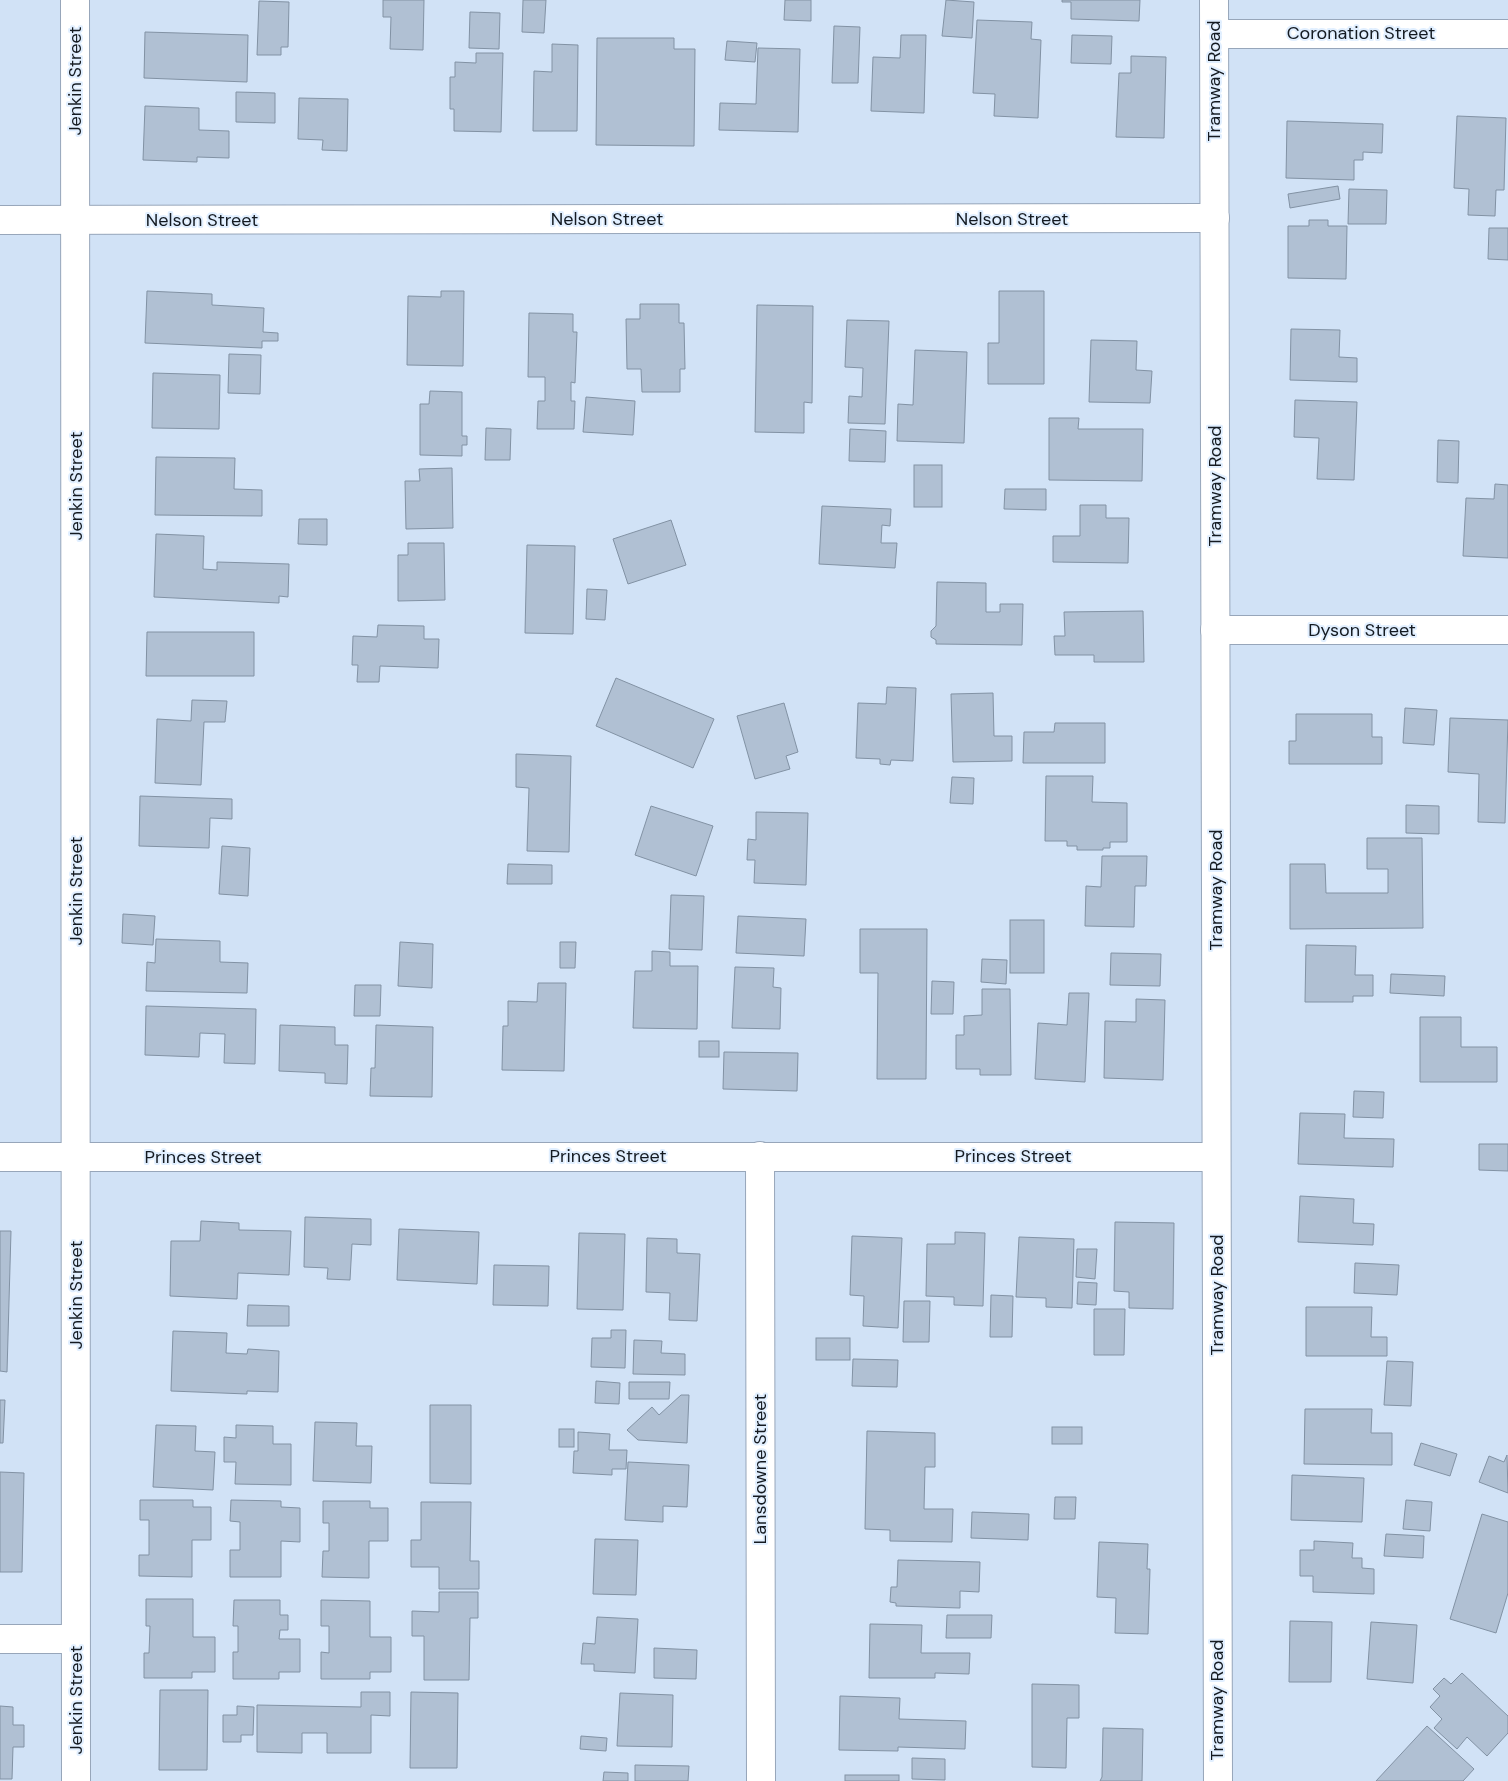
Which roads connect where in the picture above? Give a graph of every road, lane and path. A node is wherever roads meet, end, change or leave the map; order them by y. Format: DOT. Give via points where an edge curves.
graph roads {
  1 [pos="75,0"];
  2 [pos="1214,0"];
  3 [pos="1214,34"];
  4 [pos="1508,34"];
  5 [pos="1215,218"];
  6 [pos="0,220"];
  7 [pos="76,220"];
  8 [pos="1215,630"];
  9 [pos="1508,630"];
  10 [pos="760,1156"];
  11 [pos="0,1157"];
  12 [pos="76,1157"];
  13 [pos="1216,1157"];
  14 [pos="0,1639"];
  15 [pos="76,1639"];
  16 [pos="76,1781"];
  17 [pos="761,1781"];
  18 [pos="1218,1781"];
  1 -- 7 [label="street, Jenkin Street"];
  2 -- 3 [label="street, Tramway Road"];
  3 -- 4 [label="street, Coronation Street"];
  3 -- 5 [label="street, Tramway Road"];
  5 -- 7 [label="street, Nelson Street"];
  5 -- 8 [label="street, Tramway Road"];
  6 -- 7 [label="street, Nelson Street"];
  7 -- 12 [label="street, Jenkin Street"];
  8 -- 9 [label="street, Dyson Street"];
  8 -- 13 [label="street, Tramway Road"];
  10 -- 12 [label="street, Princes Street"];
  10 -- 13 [label="street, Princes Street"];
  10 -- 17 [label="street, Lansdowne Street"];
  11 -- 12 [label="street, Princes Street"];
  12 -- 15 [label="street, Jenkin Street"];
  13 -- 18 [label="street, Tramway Road"];
  14 -- 15 [label="street"];
  15 -- 16 [label="street, Jenkin Street"];
}
